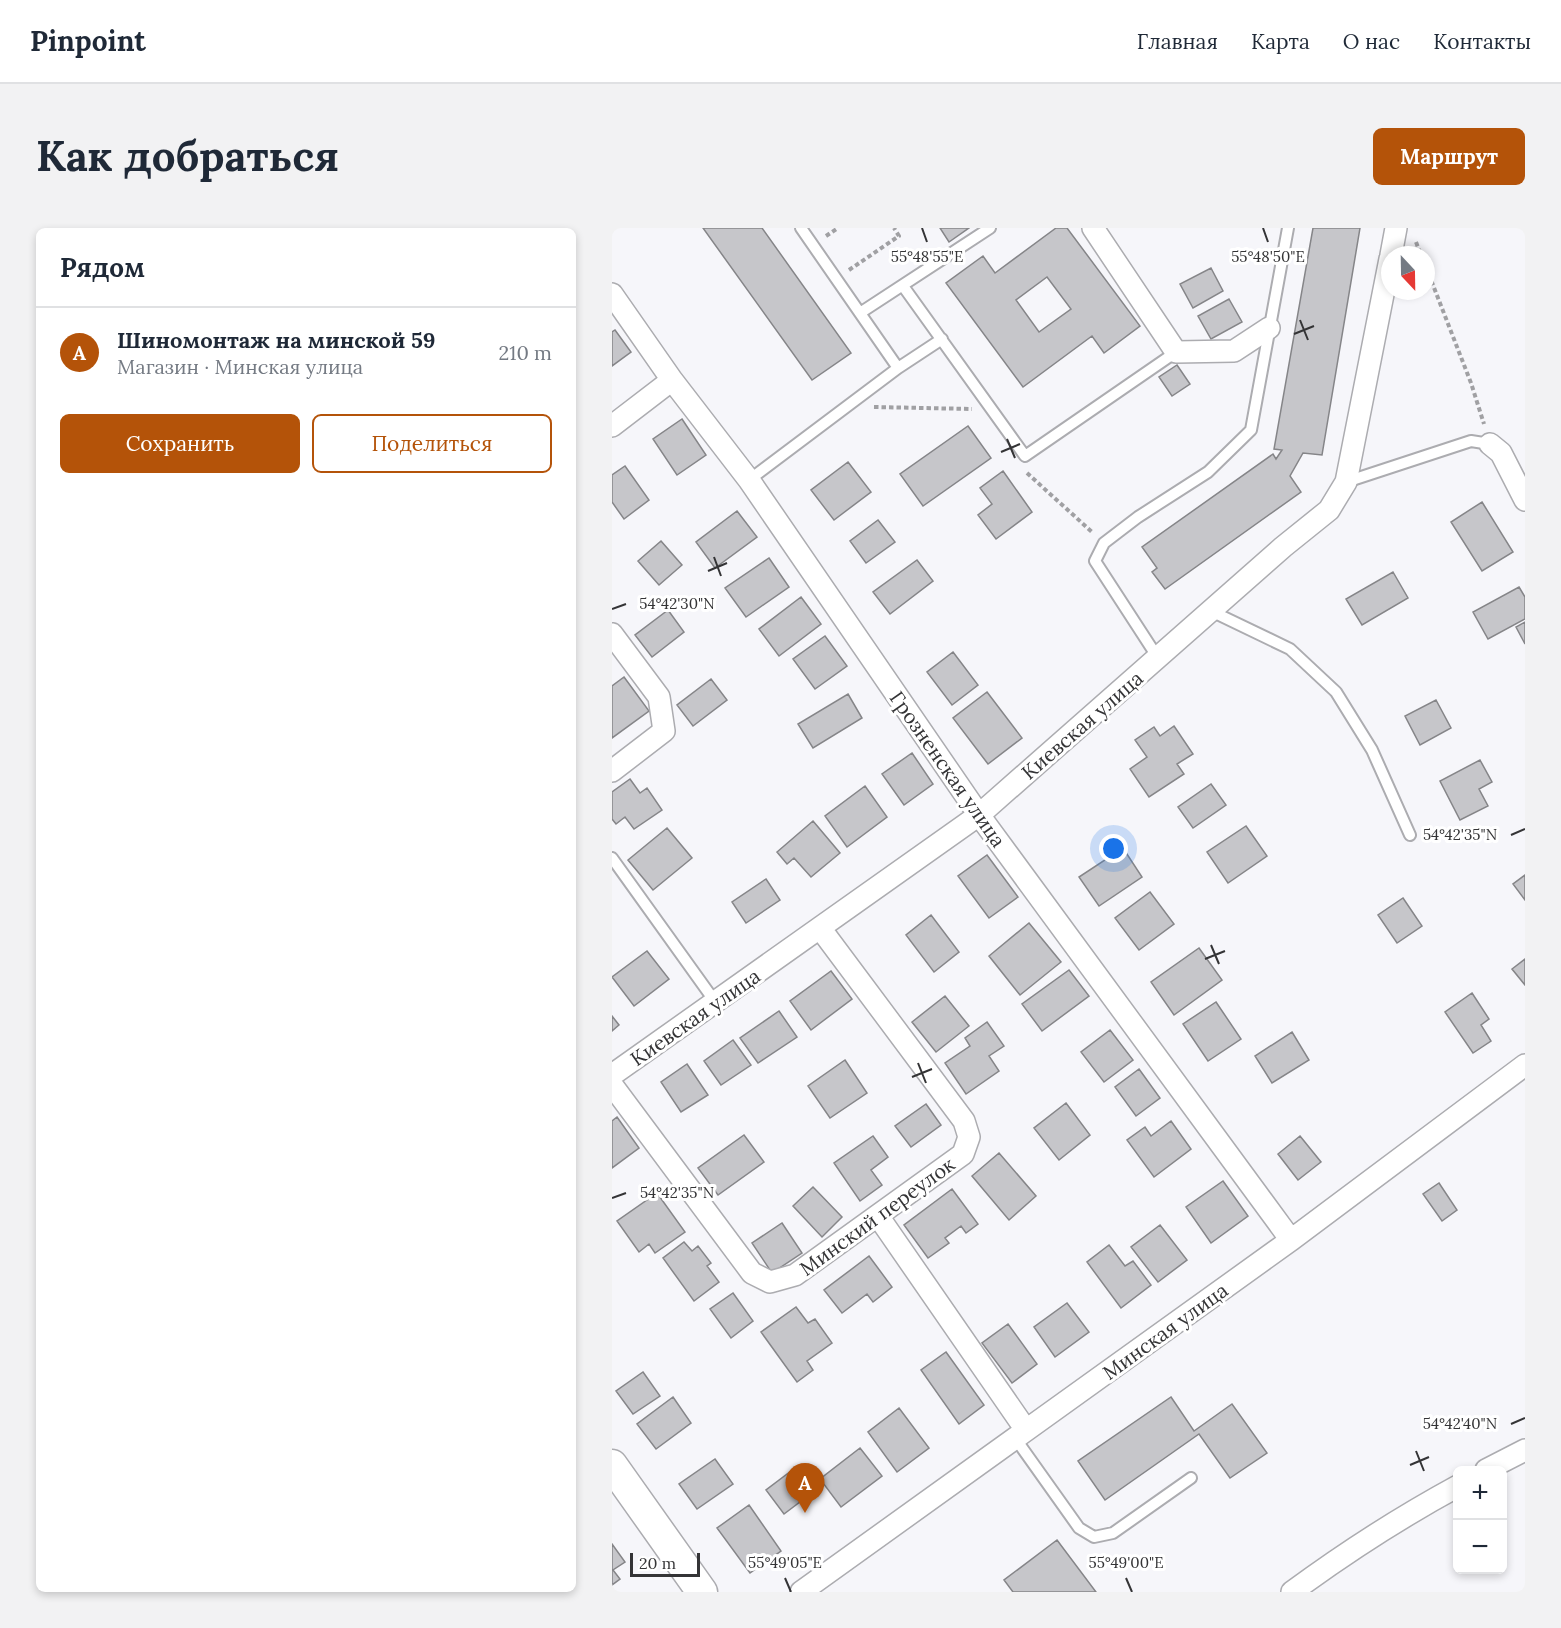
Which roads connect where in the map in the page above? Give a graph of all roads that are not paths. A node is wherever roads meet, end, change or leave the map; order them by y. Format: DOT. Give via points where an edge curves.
graph roads {
  1 [pos="801,228"];
  2 [pos="990,228"];
  3 [pos="1093,228"];
  4 [pos="1288,228"];
  5 [pos="1396,228"];
  6 [pos="1392,246"];
  7 [pos="903,286"];
  8 [pos="612,294"];
  9 [pos="1382,300"];
  10 [pos="860,313"];
  11 [pos="1269,328"];
  12 [pos="942,339"];
  13 [pos="1176,352"];
  14 [pos="898,368"];
  15 [pos="672,380"];
  16 [pos="612,426"];
  17 [pos="1490,444"];
  18 [pos="749,480"];
  19 [pos="1346,482"];
  20 [pos="1525,500"];
  21 [pos="1211,611"];
  22 [pos="612,634"];
  23 [pos="1158,658"];
  24 [pos="612,771"];
  25 [pos="979,815"];
  26 [pos="1410,835"];
  27 [pos="612,858"];
  28 [pos="820,928"];
  29 [pos="716,1003"];
  30 [pos="1525,1065"];
  31 [pos="612,1075"];
  32 [pos="612,1085"];
  33 [pos="878,1216"];
  34 [pos="1291,1240"];
  35 [pos="1021,1434"];
  36 [pos="1525,1450"];
  37 [pos="612,1465"];
  38 [pos="1494,1466"];
  39 [pos="1191,1478"];
  40 [pos="1453,1489"];
  41 [pos="702,1592"];
  42 [pos="801,1592"];
  43 [pos="1292,1592"];
  1 -- 10 [label="lane"];
  2 -- 7 [label="lane"];
  3 -- 13 [label="street"];
  4 -- 11 [label="lane"];
  5 -- 6 [label="street, Киевская улица"];
  7 -- 10 [label="lane"];
  7 -- 12 [label="lane"];
  8 -- 15 [label="street, Грозненская улица"];
  9 -- 19 [label="street, Киевская улица"];
  10 -- 14 [label="lane"];
  11 -- 13 [label="street" via="1234,351"];
  11 -- 23 [label="lane" via="1251,430 1208,472 1104,543 1095,561"];
  12 -- 13 [label="lane" via="1025,456"];
  12 -- 14 [label="lane"];
  14 -- 18 [label="lane"];
  15 -- 16 [label="street"];
  15 -- 18 [label="street, Грозненская улица"];
  17 -- 19 [label="lane" via="1471,441"];
  17 -- 20 [label="street" via="1501,453"];
  18 -- 25 [label="street, Грозненская улица"];
  19 -- 21 [label="street, Киевская улица" via="1329,510"];
  21 -- 23 [label="street, Киевская улица"];
  21 -- 26 [label="lane" via="1290,650 1336,692 1372,750"];
  22 -- 24 [label="street" via="659,697 664,731"];
  23 -- 25 [label="street, Киевская улица"];
  25 -- 28 [label="street, Киевская улица"];
  25 -- 34 [label="street, Грозненская улица"];
  27 -- 29 [label="lane"];
  28 -- 29 [label="street, Киевская улица"];
  28 -- 33 [label="street, Минский переулок" via="964,1121 969,1137 963,1154"];
  29 -- 31 [label="street, Киевская улица"];
  30 -- 34 [label="street, Минская улица"];
  32 -- 33 [label="street, Минский переулок" via="752,1273 770,1282 795,1275"];
  33 -- 35 [label="street"];
  34 -- 35 [label="street, Минская улица"];
  35 -- 39 [label="lane" via="1079,1528 1094,1538 1113,1533"];
  35 -- 42 [label="street, Минская улица"];
  36 -- 38 [label="street"];
  37 -- 41 [label="main road"];
  40 -- 43 [label="street" via="1351,1549"];
}
